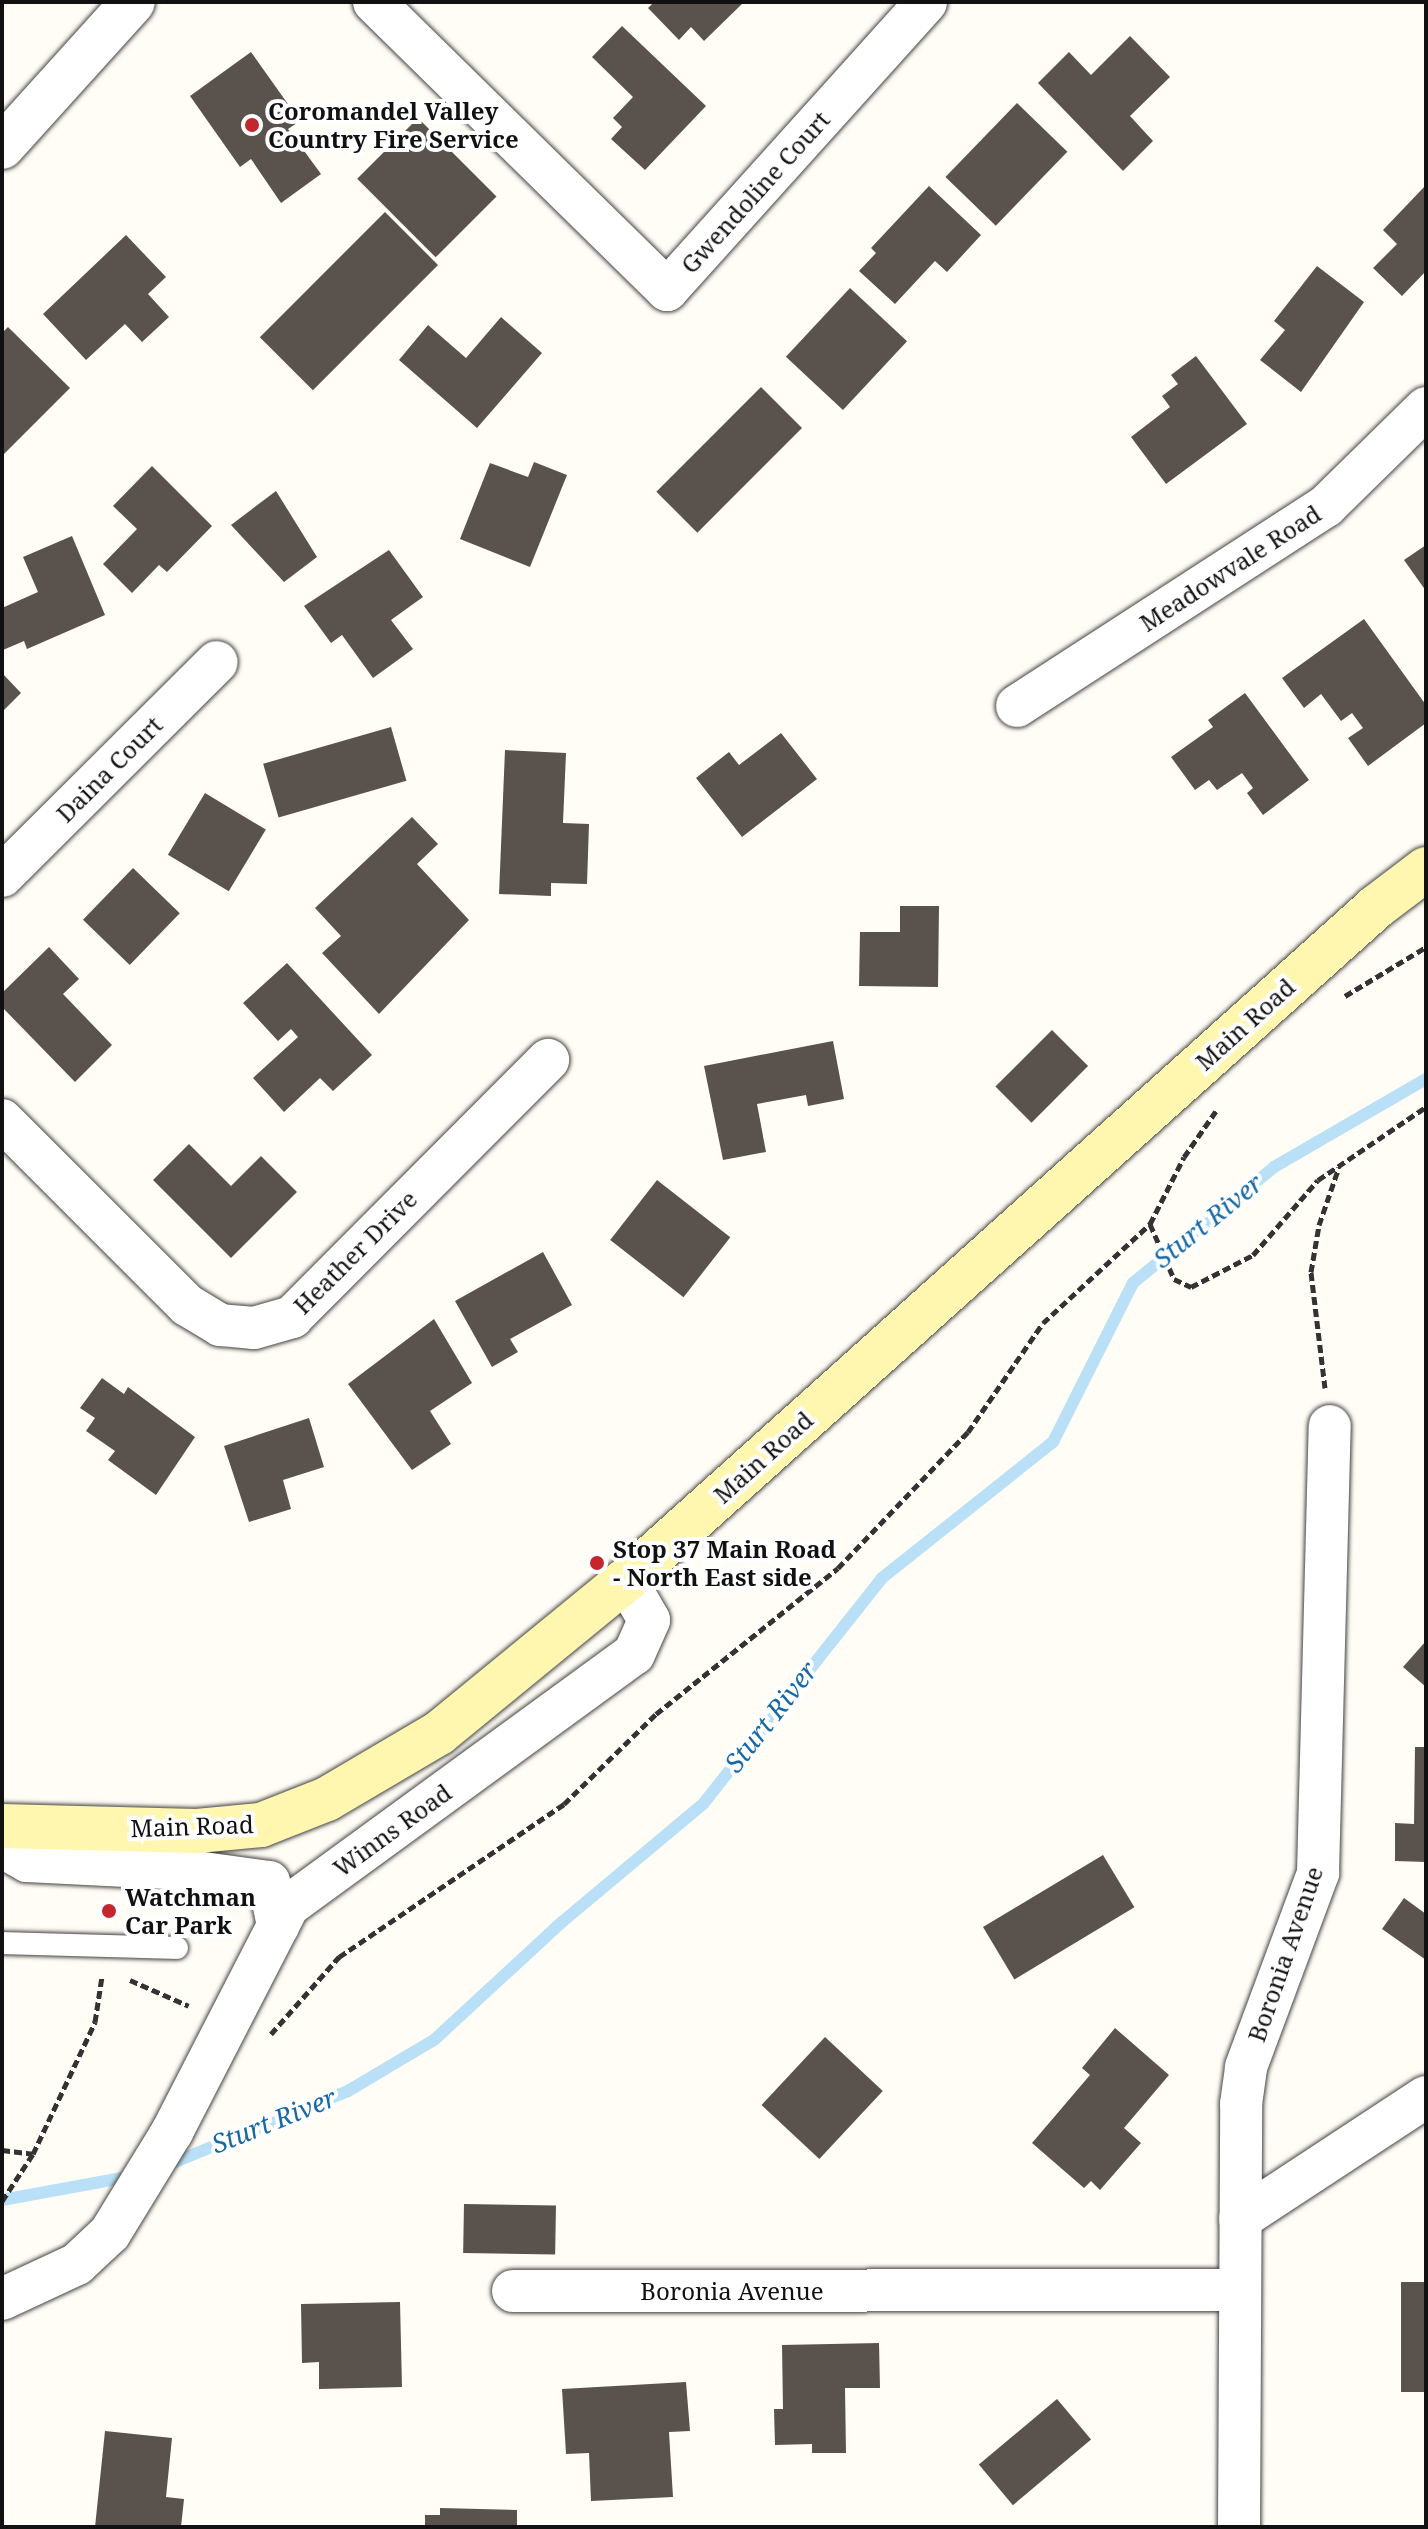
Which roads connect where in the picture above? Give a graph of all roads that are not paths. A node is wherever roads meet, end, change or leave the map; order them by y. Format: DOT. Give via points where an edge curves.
graph roads {
  1 [pos="133,2"];
  2 [pos="374,2"];
  3 [pos="926,2"];
  4 [pos="2,147"];
  5 [pos="1426,408"];
  6 [pos="217,662"];
  7 [pos="1017,706"];
  8 [pos="1426,869"];
  9 [pos="2,876"];
  10 [pos="548,1060"];
  11 [pos="2,1120"];
  12 [pos="1330,1426"];
  13 [pos="626,1580"];
  14 [pos="2,1826"];
  15 [pos="2,1847"];
  16 [pos="278,1926"];
  17 [pos="2,1943"];
  18 [pos="177,1948"];
  19 [pos="1426,2097"];
  20 [pos="1240,2219"];
  21 [pos="1240,2290"];
  22 [pos="513,2291"];
  23 [pos="2,2299"];
  24 [pos="1239,2527"];
  1 -- 4 [label="street"];
  2 -- 3 [label="street, Gwendoline Court" via="667,290"];
  5 -- 7 [label="street, Meadowvale Road" via="1326,506"];
  6 -- 9 [label="street, Daina Court"];
  8 -- 13 [label="main road, Main Road" via="1376,907"];
  10 -- 11 [label="street, Heather Drive" via="292,1317 254,1328 220,1325 187,1305"];
  12 -- 20 [label="street, Boronia Avenue" via="1318,1873 1246,2067"];
  13 -- 14 [label="main road, Main Road" via="439,1733 301,1810 261,1825 197,1831"];
  13 -- 16 [label="street, Winns Road" via="649,1620 634,1654 288,1906"];
  15 -- 16 [label="street" via="27,1861 167,1868 269,1882"];
  16 -- 23 [label="street, Winns Road" via="172,2132 110,2233 77,2264"];
  17 -- 18 [label="lane"];
  19 -- 20 [label="street"];
  20 -- 21 [label="street, Boronia Avenue"];
  21 -- 22 [label="street, Boronia Avenue"];
  21 -- 24 [label="street, Boronia Avenue"];
}
